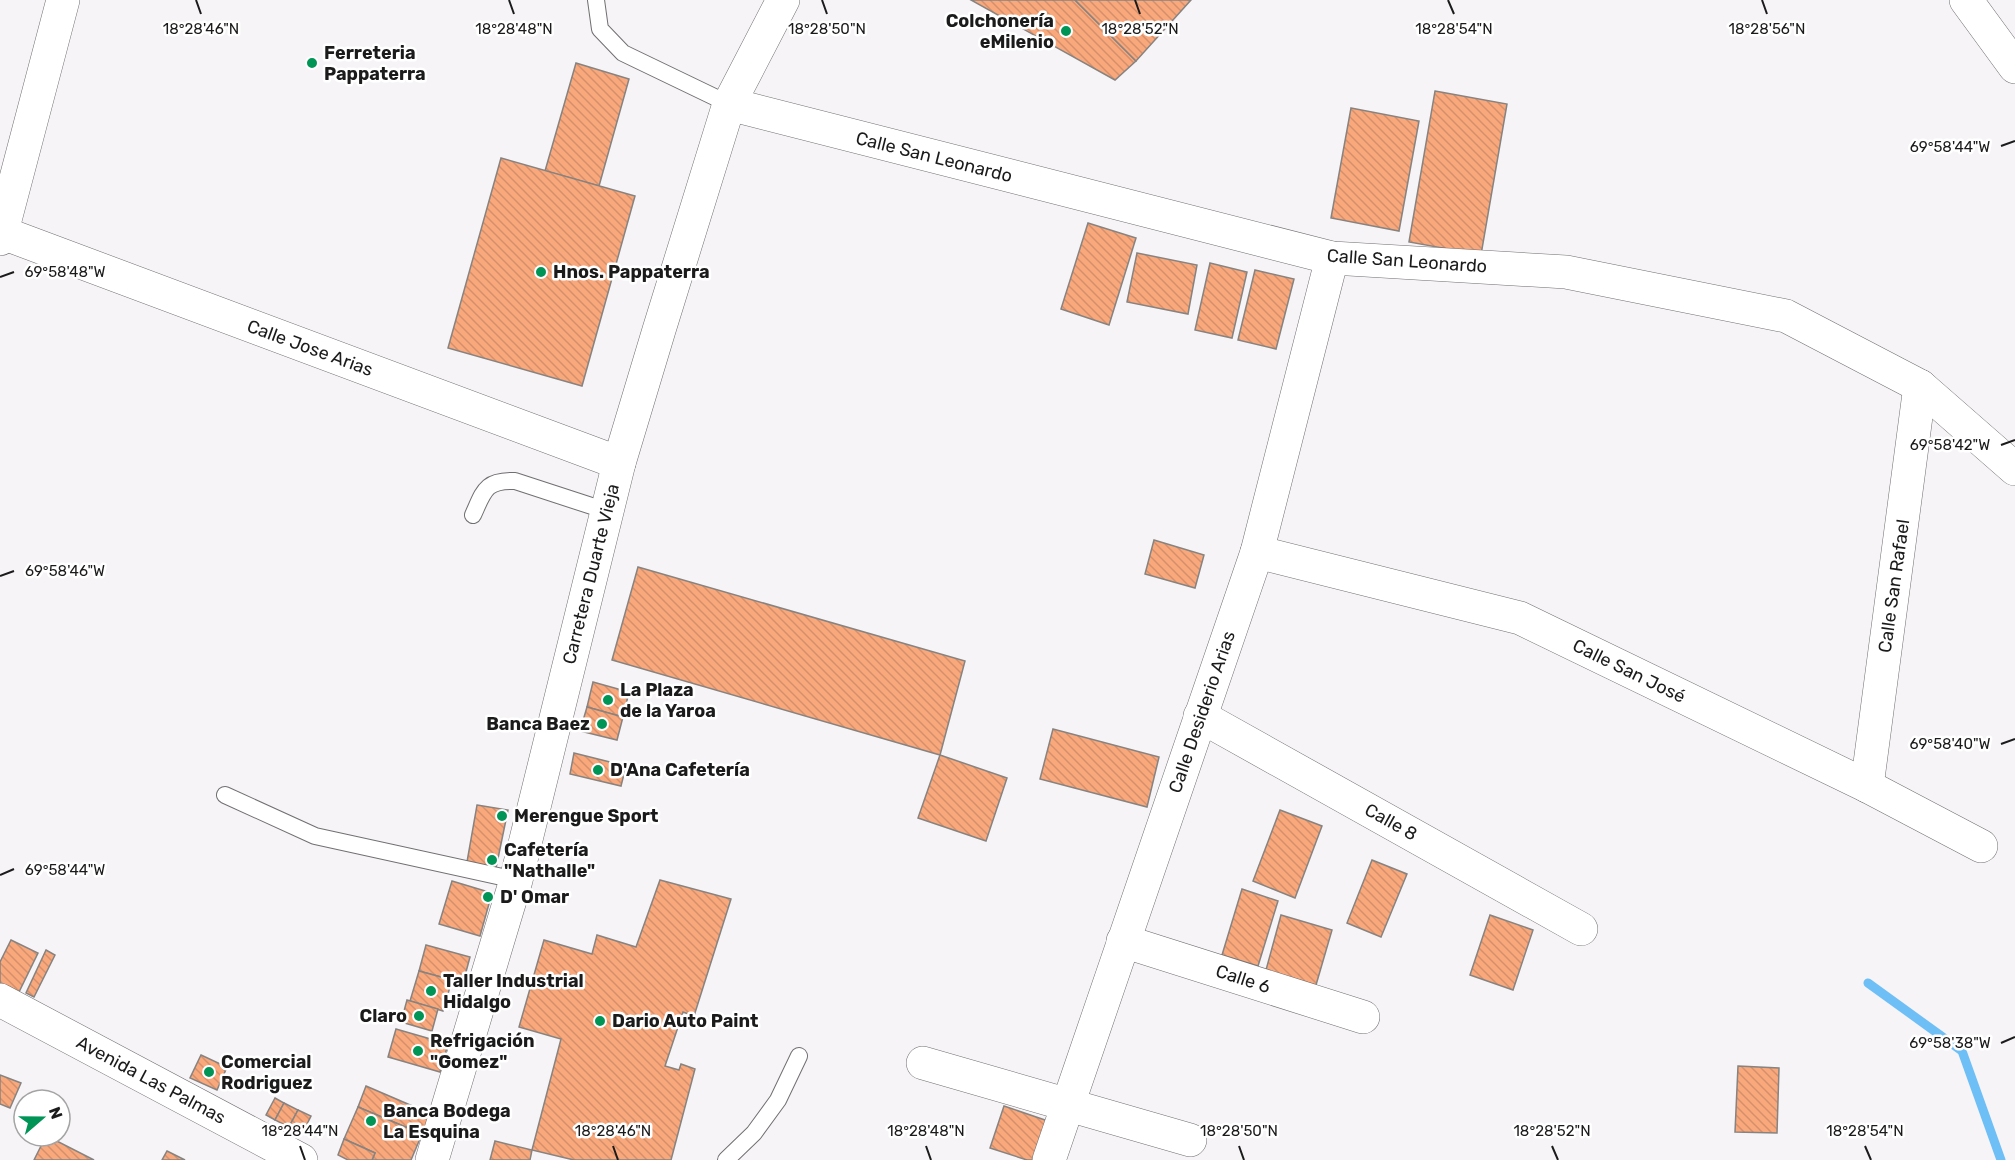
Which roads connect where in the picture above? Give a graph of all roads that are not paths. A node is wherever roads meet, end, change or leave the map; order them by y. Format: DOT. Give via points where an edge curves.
graph roads {
  1 [pos="63,0"];
  2 [pos="596,0"];
  3 [pos="783,0"];
  4 [pos="1966,0"];
  5 [pos="2015,67"];
  6 [pos="729,104"];
  7 [pos="0,235"];
  8 [pos="1332,258"];
  9 [pos="1920,386"];
  10 [pos="619,463"];
  11 [pos="2015,470"];
  12 [pos="607,511"];
  13 [pos="473,515"];
  14 [pos="1257,552"];
  15 [pos="1200,716"];
  16 [pos="1867,786"];
  17 [pos="225,795"];
  18 [pos="1981,846"];
  19 [pos="516,880"];
  20 [pos="1581,929"];
  21 [pos="1123,941"];
  22 [pos="0,1000"];
  23 [pos="1363,1017"];
  24 [pos="799,1056"];
  25 [pos="923,1063"];
  26 [pos="1067,1106"];
  27 [pos="1190,1140"];
  28 [pos="259,1149"];
  29 [pos="301,1160"];
  30 [pos="432,1160"];
  31 [pos="726,1160"];
  32 [pos="1049,1160"];
  1 -- 7 [label="street"];
  2 -- 6 [label="lane" via="600,29 622,53"];
  3 -- 6 [label="street, Carretera Duarte Vieja"];
  4 -- 5 [label="street"];
  6 -- 8 [label="street, Calle San Leonardo"];
  6 -- 10 [label="street, Carretera Duarte Vieja"];
  7 -- 10 [label="street, Calle Jose Arias"];
  8 -- 9 [label="street, Calle San Leonardo" via="1566,272 1786,316"];
  8 -- 14 [label="street, Calle Desiderio Arias"];
  9 -- 11 [label="street, Calle San Leonardo"];
  9 -- 16 [label="street, Calle San Rafael"];
  10 -- 12 [label="street, Carretera Duarte Vieja"];
  12 -- 13 [label="lane" via="515,481 500,481 487,487"];
  12 -- 19 [label="street, Carretera Duarte Vieja"];
  14 -- 15 [label="street, Calle Desiderio Arias"];
  14 -- 16 [label="street, Calle San José" via="1520,618"];
  15 -- 20 [label="street, Calle 8"];
  15 -- 21 [label="street, Calle Desiderio Arias"];
  16 -- 18 [label="street, Calle San José"];
  17 -- 19 [label="lane" via="315,836"];
  19 -- 30 [label="street, Carretera Duarte Vieja"];
  21 -- 23 [label="street, Calle 6"];
  21 -- 26 [label="street, Calle Desiderio Arias"];
  22 -- 28 [label="street, Avenida Las Palmas"];
  24 -- 31 [label="lane" via="778,1100 754,1133"];
  25 -- 26 [label="street"];
  26 -- 27 [label="street"];
  26 -- 32 [label="street, Calle Desiderio Arias"];
  28 -- 29 [label="street, Avenida Las Palmas"];
}
